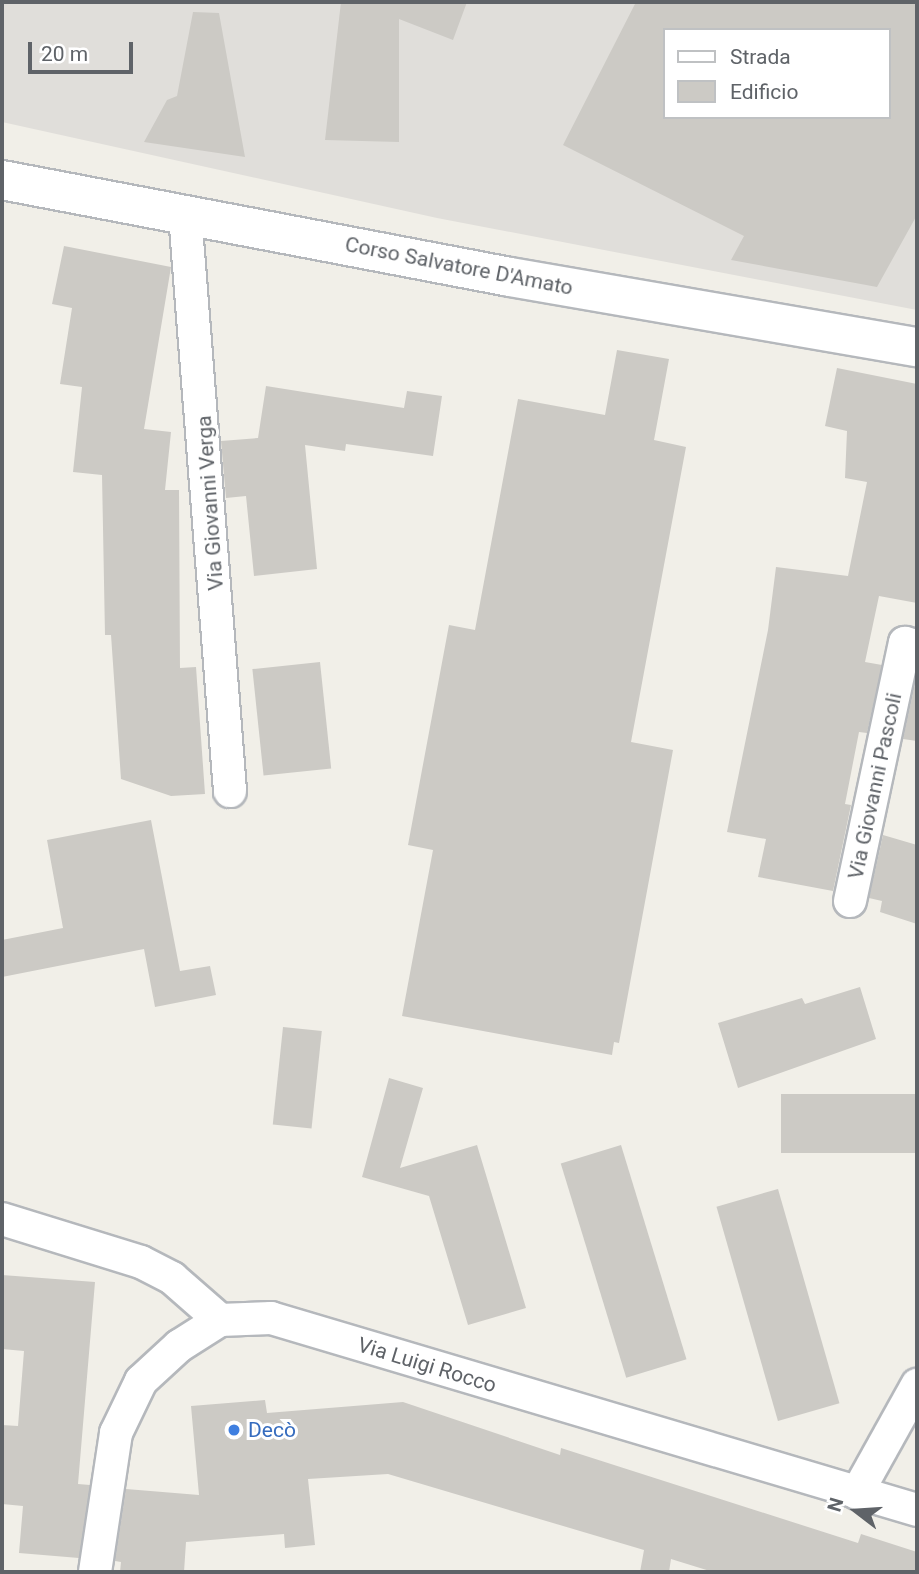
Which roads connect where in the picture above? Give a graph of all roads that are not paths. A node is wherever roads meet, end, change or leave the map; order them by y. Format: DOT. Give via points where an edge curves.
graph roads {
  1 [pos="2,180"];
  2 [pos="185,214"];
  3 [pos="917,347"];
  4 [pos="917,646"];
  5 [pos="229,791"];
  6 [pos="850,901"];
  7 [pos="2,1219"];
  8 [pos="220,1320"];
  9 [pos="917,1385"];
  10 [pos="857,1493"];
  11 [pos="917,1510"];
  12 [pos="95,1572"];
  1 -- 2 [label="street, Corso Salvatore D'Amato"];
  2 -- 3 [label="street, Corso Salvatore D'Amato" via="510,277"];
  2 -- 5 [label="street, Via Giovanni Verga"];
  4 -- 6 [label="street, Via Giovanni Pascoli" via="905,643"];
  7 -- 8 [label="street" via="141,1262 172,1278"];
  8 -- 10 [label="street, Via Luigi Rocco" via="271,1318"];
  8 -- 12 [label="street" via="179,1346 141,1381 116,1433"];
  9 -- 10 [label="street"];
  10 -- 11 [label="street, Via Luigi Rocco"];
}
